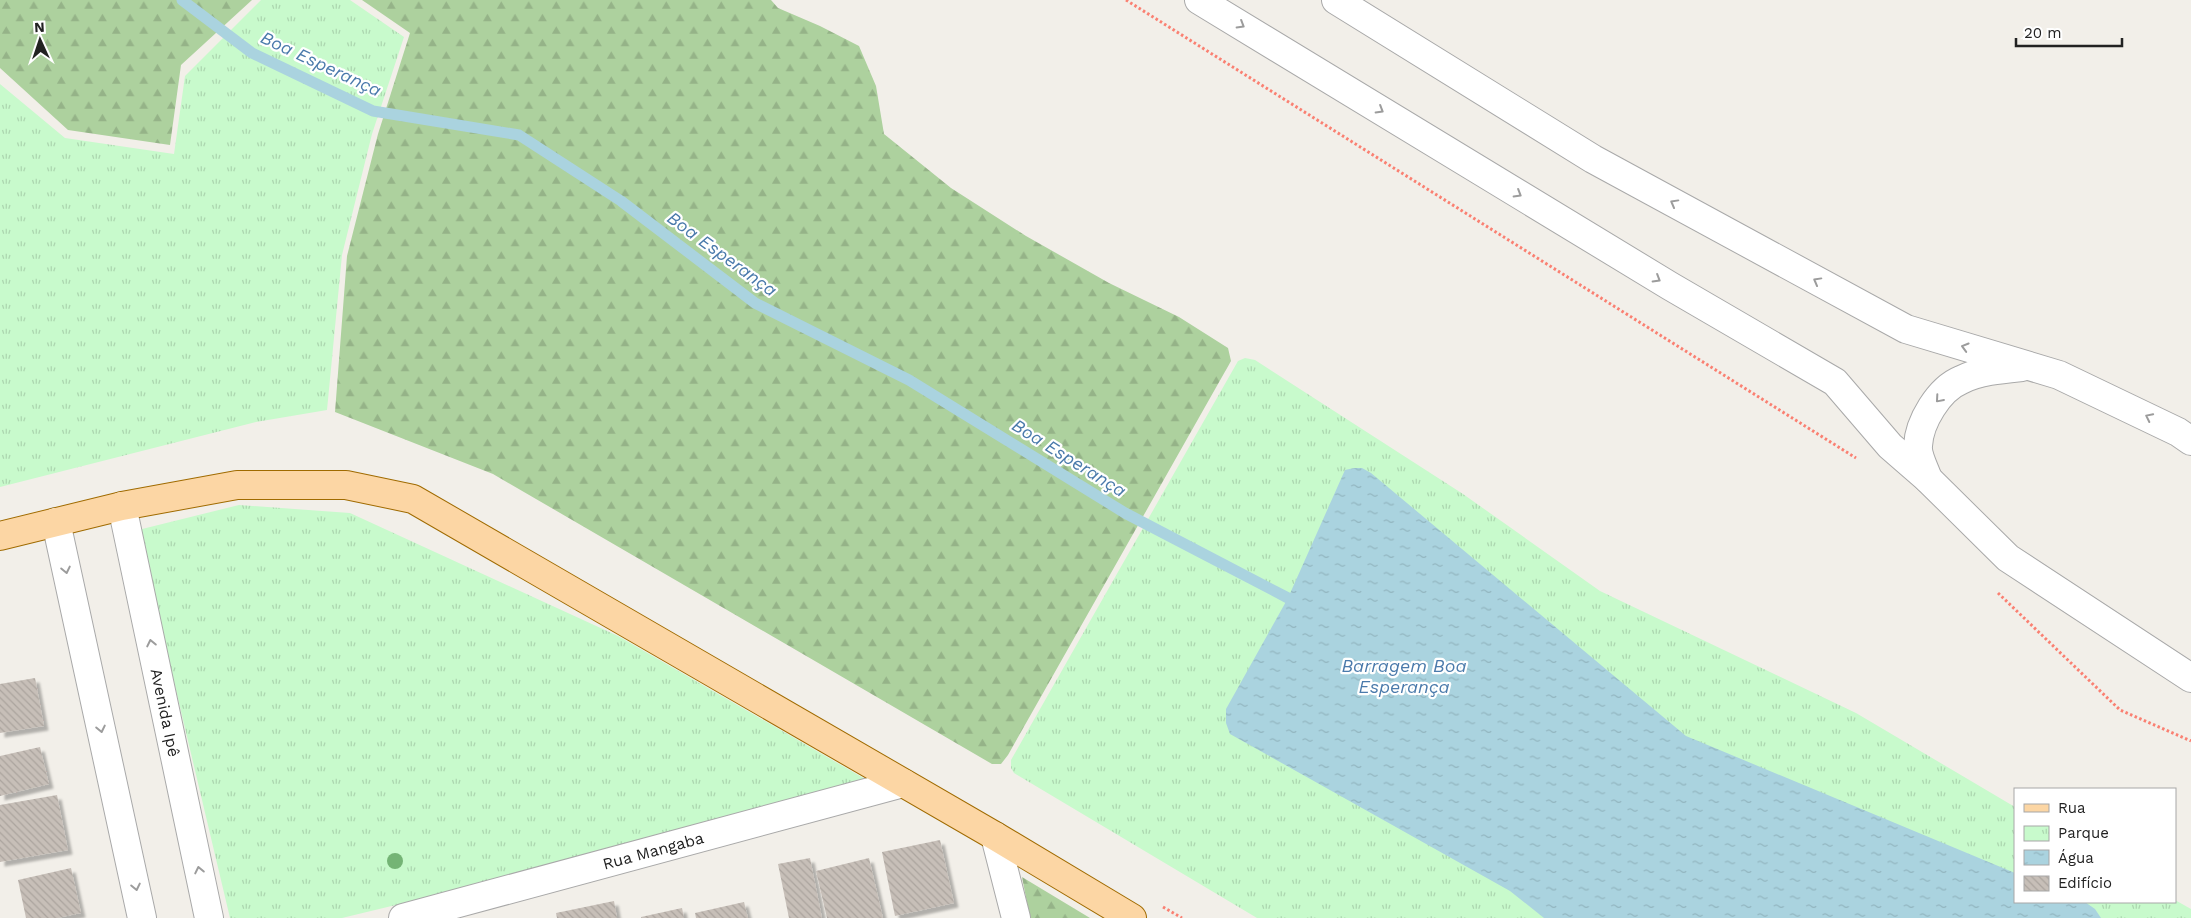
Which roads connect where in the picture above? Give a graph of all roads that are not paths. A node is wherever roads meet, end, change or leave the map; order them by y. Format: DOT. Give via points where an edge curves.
graph roads {
  1 [pos="1199,0"];
  2 [pos="1336,0"];
  3 [pos="2031,366"];
  4 [pos="2191,441"];
  5 [pos="1928,479"];
  6 [pos="122,506"];
  7 [pos="56,522"];
  8 [pos="0,536"];
  9 [pos="2191,678"];
  10 [pos="903,783"];
  11 [pos="995,836"];
  12 [pos="142,918"];
  13 [pos="209,918"];
  14 [pos="403,918"];
  15 [pos="1016,918"];
  16 [pos="1132,918"];
  1 -- 5 [label="street, one-way" via="1834,382 1890,446"];
  3 -- 2 [label="street, one-way" via="1906,329 1593,159"];
  4 -- 3 [label="street, one-way" via="2059,375"];
  3 -- 5 [label="street, one-way" via="1996,370 1960,380 1939,398 1925,418 1918,447"];
  5 -- 9 [label="street" via="2008,558"];
  6 -- 7 [label="main road"];
  6 -- 10 [label="main road" via="237,486 346,485 413,499"];
  13 -- 6 [label="street, Avenida Ipê, one-way"];
  7 -- 8 [label="main road"];
  7 -- 12 [label="street, one-way"];
  10 -- 11 [label="main road"];
  10 -- 14 [label="street, Rua Mangaba"];
  11 -- 15 [label="street"];
  11 -- 16 [label="main road"];
}
